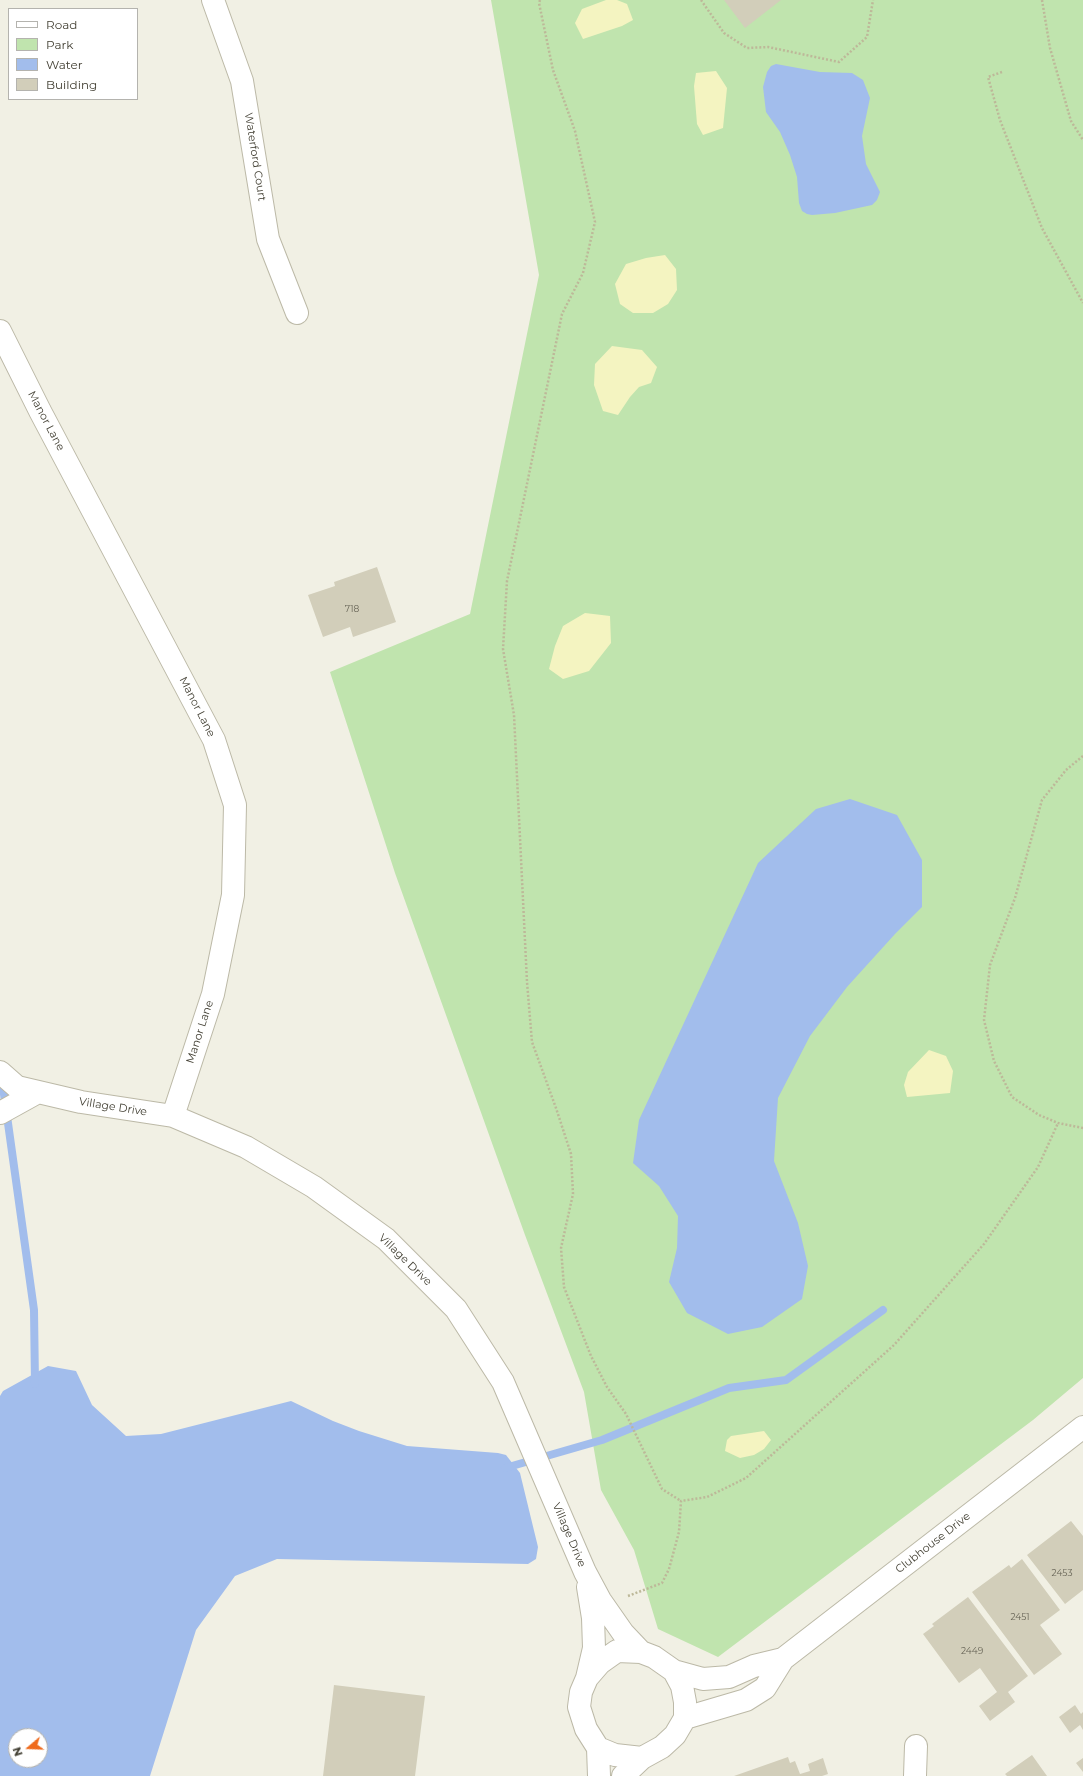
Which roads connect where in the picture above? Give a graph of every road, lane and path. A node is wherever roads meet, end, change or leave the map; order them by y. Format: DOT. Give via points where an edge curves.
graph roads {
  1 [pos="213,0"];
  2 [pos="540,0"];
  3 [pos="701,0"];
  4 [pos="873,0"];
  5 [pos="1042,0"];
  6 [pos="1002,72"];
  7 [pos="1083,140"];
  8 [pos="1083,303"];
  9 [pos="297,313"];
  10 [pos="0,331"];
  11 [pos="1083,756"];
  12 [pos="0,1072"];
  13 [pos="38,1092"];
  14 [pos="0,1113"];
  15 [pos="173,1116"];
  16 [pos="1058,1123"];
  17 [pos="1083,1128"];
  18 [pos="1083,1427"];
  19 [pos="681,1501"];
  20 [pos="585,1572"];
  21 [pos="627,1596"];
  22 [pos="641,1652"];
  23 [pos="783,1660"];
  24 [pos="674,1671"];
  25 [pos="587,1678"];
  26 [pos="685,1718"];
  27 [pos="916,1746"];
  28 [pos="598,1748"];
  29 [pos="642,1758"];
  30 [pos="599,1776"];
  31 [pos="624,1776"];
  32 [pos="915,1776"];
  1 -- 9 [label="street, Waterford Court" via="242,82 268,239"];
  2 -- 19 [label="path" via="553,70 575,131 595,222 583,273 562,314 507,581 503,649 514,715 532,1042 571,1154 573,1194 561,1248 564,1287 591,1356 607,1387 626,1414 662,1488"];
  3 -- 4 [label="path" via="724,33 747,48 768,47 839,62 867,38"];
  5 -- 7 [label="path" via="1050,48 1071,121"];
  6 -- 8 [label="path" via="988,77 1000,120 1042,228"];
  10 -- 15 [label="street, Manor Lane" via="214,740 235,805 231,902 213,994"];
  11 -- 16 [label="path" via="1066,770 1042,800 1015,898 990,965 984,1020 994,1061 1012,1097 1039,1115"];
  12 -- 13 [label="street, Village Drive" via="17,1087"];
  13 -- 14 [label="street"];
  13 -- 15 [label="street, Village Drive" via="80,1102"];
  15 -- 20 [label="street, Village Drive" via="246,1148 314,1187 386,1239 456,1309 503,1382"];
  16 -- 17 [label="path"];
  16 -- 19 [label="path" via="1038,1167 984,1244 894,1345 746,1478 707,1497"];
  18 -- 23 [label="street, Clubhouse Drive"];
  19 -- 21 [label="path" via="679,1532 669,1569 662,1583"];
  20 -- 22 [label="street, Village Drive" via="600,1600 623,1633"];
  20 -- 25 [label="street, Village Drive" via="593,1618 594,1648"];
  22 -- 24 [label="street, Clubhouse Drive" via="654,1657"];
  22 -- 25 [label="street, Clubhouse Drive" via="617,1651 600,1663"];
  23 -- 24 [label="street, Clubhouse Drive" via="754,1666 716,1679 697,1678"];
  23 -- 26 [label="street, Clubhouse Drive" via="765,1688 752,1696 725,1707"];
  24 -- 26 [label="street, Clubhouse Drive" via="682,1686"];
  25 -- 28 [label="street, Clubhouse Drive" via="580,1692 579,1707 586,1729"];
  26 -- 29 [label="street" via="675,1734 662,1747"];
  27 -- 32 [label="street"];
  28 -- 29 [label="street" via="615,1755"];
  28 -- 30 [label="street"];
  29 -- 31 [label="street"];
}
